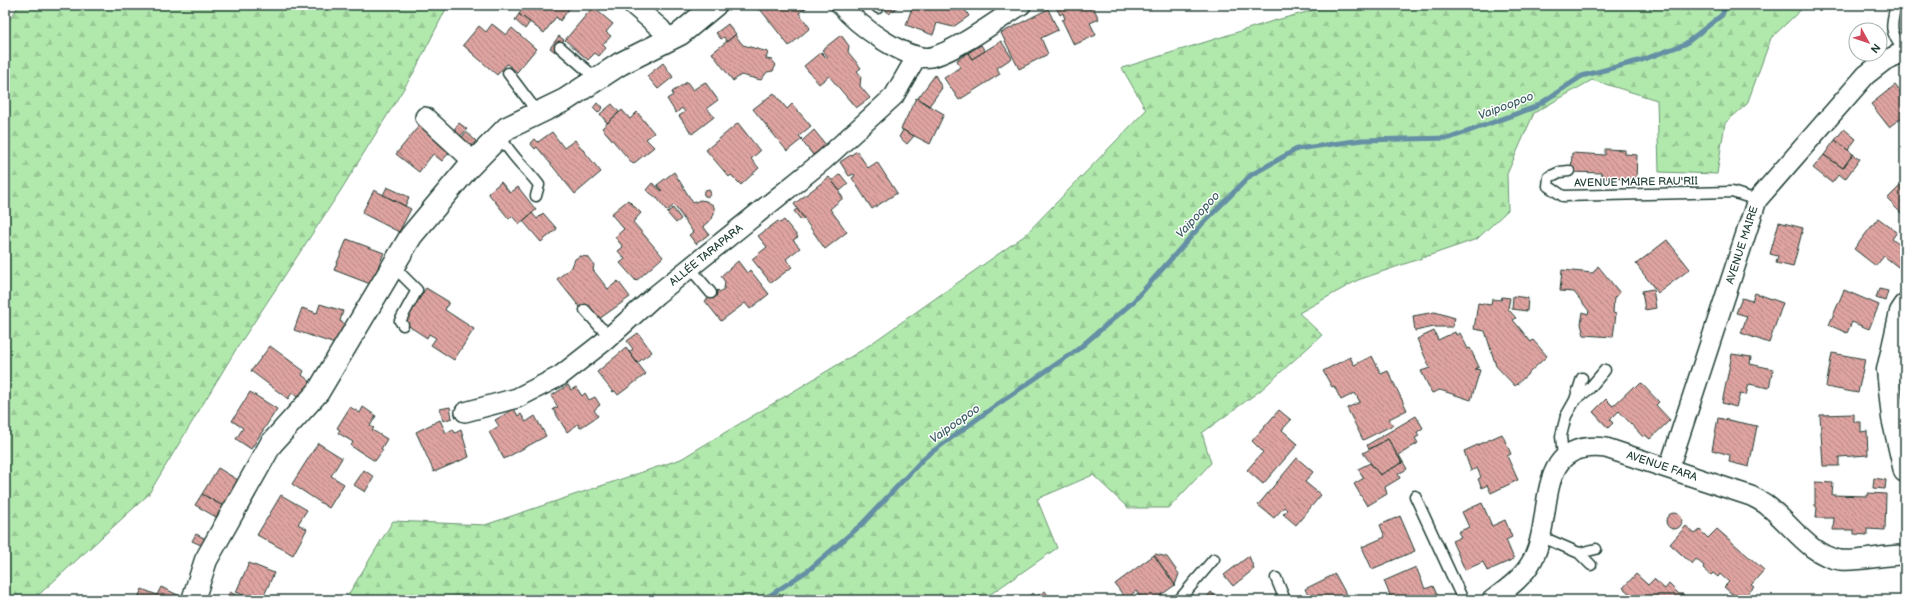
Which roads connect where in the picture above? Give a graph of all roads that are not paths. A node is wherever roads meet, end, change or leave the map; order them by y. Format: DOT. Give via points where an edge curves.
graph roads {
  1 [pos="633,5"];
  2 [pos="716,5"];
  3 [pos="841,5"];
  4 [pos="1022,5"];
  5 [pos="1896,5"];
  6 [pos="669,40"];
  7 [pos="560,47"];
  8 [pos="1904,51"];
  9 [pos="918,56"];
  10 [pos="508,73"];
  11 [pos="597,79"];
  12 [pos="538,114"];
  13 [pos="425,117"];
  14 [pos="500,136"];
  15 [pos="474,162"];
  16 [pos="1569,171"];
  17 [pos="536,196"];
  18 [pos="1757,200"];
  19 [pos="393,266"];
  20 [pos="690,268"];
  21 [pos="711,293"];
  22 [pos="1905,306"];
  23 [pos="585,310"];
  24 [pos="402,325"];
  25 [pos="611,335"];
  26 [pos="1605,370"];
  27 [pos="1582,378"];
  28 [pos="1575,400"];
  29 [pos="465,412"];
  30 [pos="1563,457"];
  31 [pos="1669,468"];
  32 [pos="1905,471"];
  33 [pos="1415,496"];
  34 [pos="1540,536"];
  35 [pos="1596,549"];
  36 [pos="1579,553"];
  37 [pos="1905,555"];
  38 [pos="1214,559"];
  39 [pos="1591,565"];
  40 [pos="1276,578"];
  41 [pos="197,597"];
  42 [pos="1179,600"];
  43 [pos="1285,600"];
  44 [pos="1463,600"];
  45 [pos="1492,600"];
  1 -- 6 [label="street" via="660,28"];
  2 -- 6 [label="main road"];
  3 -- 9 [label="street" via="886,43"];
  4 -- 9 [label="street" via="945,52 930,57"];
  5 -- 8 [label="lane" via="1892,21 1893,36"];
  6 -- 11 [label="main road" via="620,64"];
  7 -- 11 [label="lane"];
  8 -- 18 [label="street, AVENUE MAIRE" via="1884,61 1866,75"];
  9 -- 20 [label="street, ALLÉE TARAPARA" via="894,96 824,160"];
  10 -- 12 [label="lane"];
  11 -- 12 [label="main road"];
  12 -- 14 [label="main road" via="507,128"];
  13 -- 15 [label="street"];
  14 -- 15 [label="main road"];
  14 -- 17 [label="lane" via="510,154 539,185"];
  15 -- 19 [label="main road" via="411,236"];
  16 -- 18 [label="lane, AVENUE MAIRE RAU'RII" via="1549,177 1548,186 1563,196 1732,192"];
  18 -- 31 [label="street, AVENUE MAIRE"];
  19 -- 24 [label="lane" via="417,290 400,321"];
  19 -- 41 [label="main road" via="318,392 272,444 206,560"];
  20 -- 21 [label="lane"];
  20 -- 25 [label="street, ALLÉE TARAPARA"];
  22 -- 32 [label="main road" via="1901,312 1888,370 1893,418"];
  23 -- 25 [label="lane"];
  25 -- 29 [label="street, ALLÉE TARAPARA" via="560,376 517,398"];
  26 -- 28 [label="lane" via="1589,389"];
  27 -- 28 [label="lane"];
  28 -- 30 [label="lane" via="1566,416 1561,436"];
  30 -- 31 [label="street, AVENUE FARA" via="1585,448 1606,448"];
  30 -- 34 [label="street" via="1551,481"];
  31 -- 37 [label="street, AVENUE FARA" via="1751,496 1768,506 1806,543 1829,557 1841,560"];
  33 -- 44 [label="lane"];
  34 -- 36 [label="lane"];
  34 -- 45 [label="street" via="1533,559 1524,572"];
  35 -- 36 [label="lane"];
  36 -- 39 [label="lane"];
  38 -- 42 [label="lane"];
  40 -- 43 [label="lane"];
}
